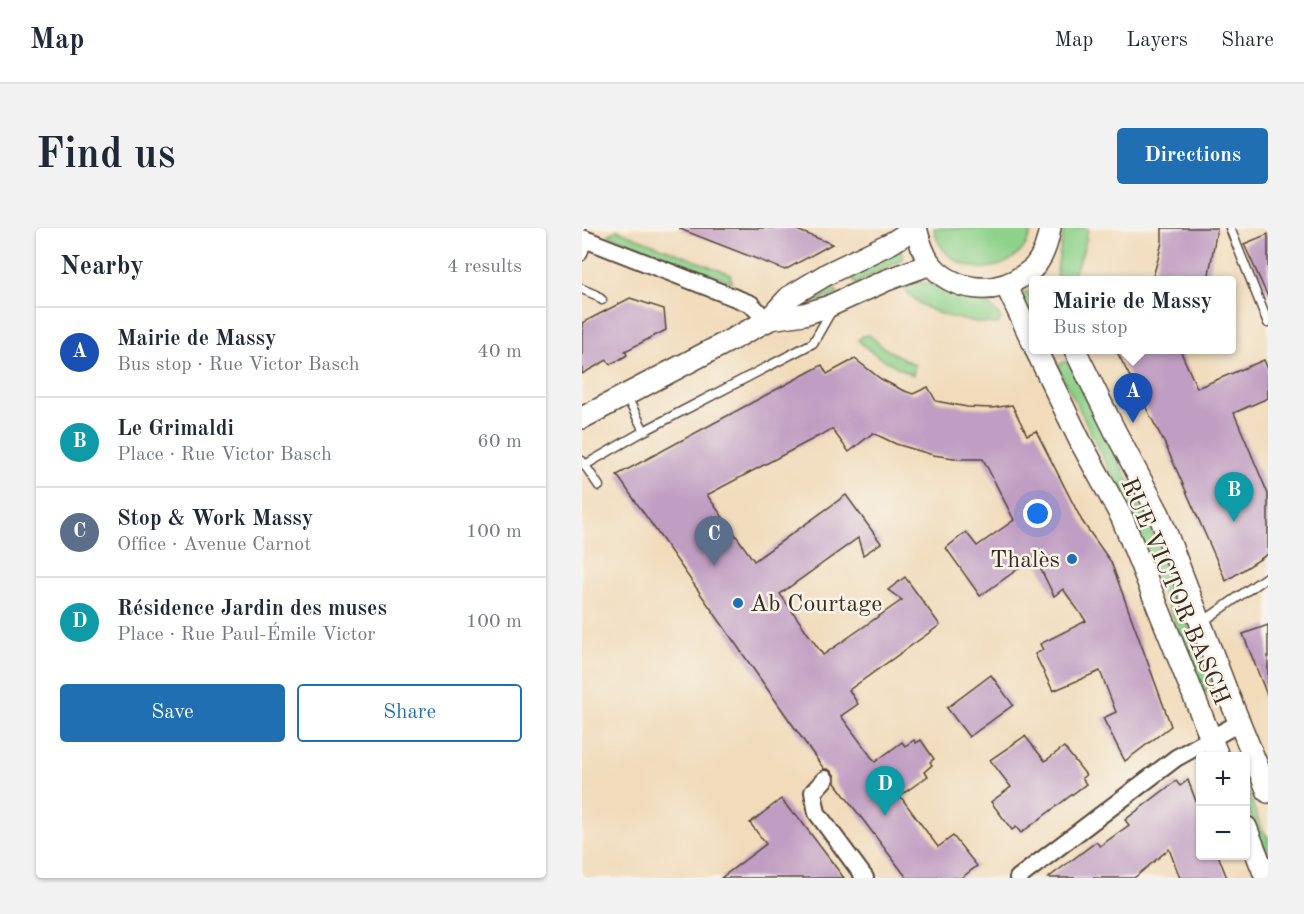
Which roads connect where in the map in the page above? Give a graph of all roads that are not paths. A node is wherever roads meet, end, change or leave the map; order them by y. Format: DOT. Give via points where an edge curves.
graph roads {
  1 [pos="915,228"];
  2 [pos="1050,228"];
  3 [pos="1230,228"];
  4 [pos="585,240"];
  5 [pos="931,264"];
  6 [pos="1037,274"];
  7 [pos="1006,285"];
  8 [pos="582,289"];
  9 [pos="602,300"];
  10 [pos="836,303"];
  11 [pos="1265,310"];
  12 [pos="769,320"];
  13 [pos="1268,323"];
  14 [pos="1029,334"];
  15 [pos="1038,354"];
  16 [pos="1077,354"];
  17 [pos="626,395"];
  18 [pos="582,418"];
  19 [pos="645,431"];
  20 [pos="583,462"];
  21 [pos="599,486"];
  22 [pos="1268,576"];
  23 [pos="1201,623"];
  24 [pos="1239,723"];
  25 [pos="1214,748"];
  26 [pos="825,779"];
  27 [pos="1268,792"];
  28 [pos="1250,839"];
  29 [pos="865,878"];
  30 [pos="1018,878"];
  31 [pos="1266,878"];
  1 -- 5 [label="street"];
  1 -- 12 [label="street" via="789,297"];
  2 -- 6 [label="street"];
  3 -- 11 [label="lane"];
  4 -- 12 [label="street" via="751,304"];
  5 -- 7 [label="street" via="966,287 987,289"];
  5 -- 10 [label="street"];
  6 -- 7 [label="street"];
  7 -- 14 [label="street"];
  8 -- 9 [label="lane"];
  10 -- 12 [label="street"];
  10 -- 19 [label="lane" via="813,343"];
  11 -- 13 [label="lane"];
  12 -- 17 [label="street"];
  15 -- 25 [label="street, RUE VICTOR BASCH" via="1122,518"];
  16 -- 23 [label="street, RUE VICTOR BASCH" via="1159,514"];
  17 -- 18 [label="street"];
  17 -- 19 [label="lane"];
  19 -- 20 [label="lane"];
  20 -- 21 [label="lane"];
  22 -- 23 [label="lane"];
  23 -- 24 [label="street, RUE VICTOR BASCH"];
  24 -- 25 [label="street"];
  24 -- 27 [label="street, RUE VICTOR BASCH"];
  25 -- 30 [label="street" via="1176,758"];
  26 -- 29 [label="street" via="813,792 817,813"];
  28 -- 31 [label="street"];
}
